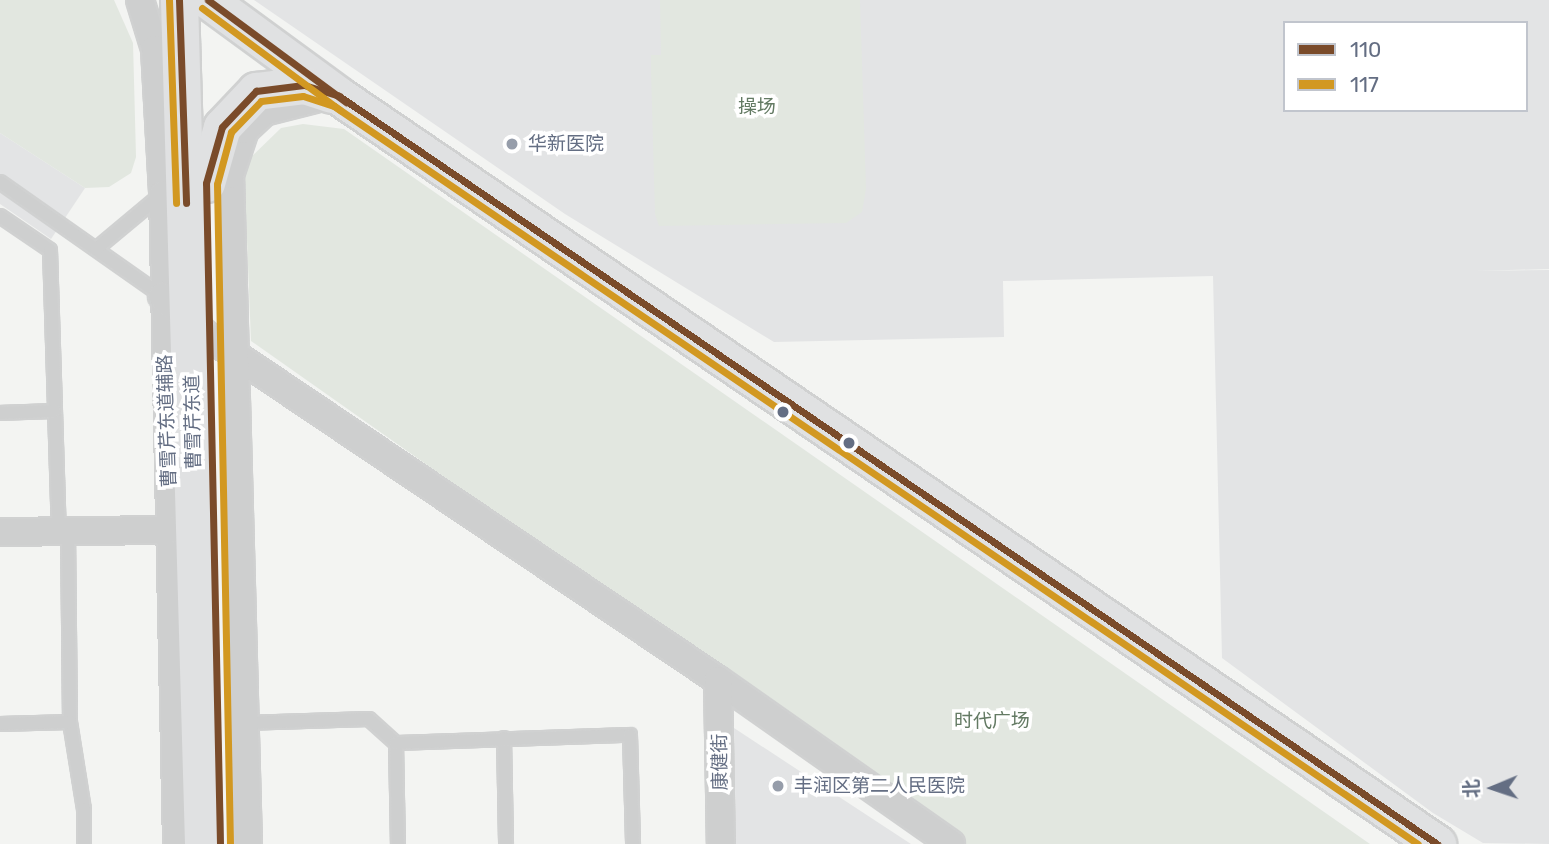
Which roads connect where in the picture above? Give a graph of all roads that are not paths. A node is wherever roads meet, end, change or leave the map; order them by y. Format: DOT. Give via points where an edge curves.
graph roads {
  1 [pos="140,0"];
  2 [pos="179,0"];
  3 [pos="201,0"];
  4 [pos="208,0"];
  5 [pos="339,96"];
  6 [pos="0,183"];
  7 [pos="206,183"];
  8 [pos="163,194"];
  9 [pos="0,216"];
  10 [pos="96,249"];
  11 [pos="162,296"];
  12 [pos="212,338"];
  13 [pos="55,411"];
  14 [pos="0,413"];
  15 [pos="171,530"];
  16 [pos="0,531"];
  17 [pos="63,531"];
  18 [pos="718,680"];
  19 [pos="71,722"];
  20 [pos="244,723"];
  21 [pos="0,724"];
  22 [pos="504,738"];
  23 [pos="396,743"];
  24 [pos="84,844"];
  25 [pos="177,844"];
  26 [pos="203,844"];
  27 [pos="220,844"];
  28 [pos="248,844"];
  29 [pos="398,844"];
  30 [pos="506,844"];
  31 [pos="633,844"];
  32 [pos="721,844"];
  33 [pos="951,844"];
  34 [pos="1437,844"];
  1 -- 8 [label="street, 曹雪芹东道辅路" via="155,49"];
  2 -- 12 [label="main road, 曹雪芹东道"];
  3 -- 7 [label="main road, 曹雪芹东道"];
  4 -- 5 [label="main road"];
  5 -- 7 [label="main road" via="304,85 256,91 222,127"];
  5 -- 12 [label="street" via="264,112 245,130 230,175"];
  5 -- 34 [label="main road"];
  6 -- 10 [label="lane"];
  7 -- 12 [label="main road, 曹雪芹东道"];
  8 -- 10 [label="lane"];
  8 -- 11 [label="street, 曹雪芹东道辅路"];
  9 -- 13 [label="lane" via="50,250"];
  10 -- 11 [label="lane"];
  11 -- 12 [label="street"];
  11 -- 15 [label="street, 曹雪芹东道辅路"];
  12 -- 18 [label="street"];
  12 -- 20 [label="street"];
  12 -- 26 [label="main road, 曹雪芹东道"];
  12 -- 27 [label="main road, 曹雪芹东道"];
  13 -- 14 [label="lane"];
  13 -- 17 [label="lane"];
  15 -- 17 [label="street"];
  15 -- 25 [label="street, 曹雪芹东道辅路"];
  16 -- 17 [label="street"];
  17 -- 19 [label="lane"];
  18 -- 32 [label="street, 康健街"];
  18 -- 33 [label="street"];
  19 -- 21 [label="lane"];
  19 -- 24 [label="lane" via="84,809"];
  20 -- 23 [label="lane" via="369,719"];
  20 -- 28 [label="street"];
  22 -- 23 [label="lane"];
  22 -- 30 [label="lane"];
  22 -- 31 [label="lane" via="629,735"];
  23 -- 29 [label="lane"];
}
